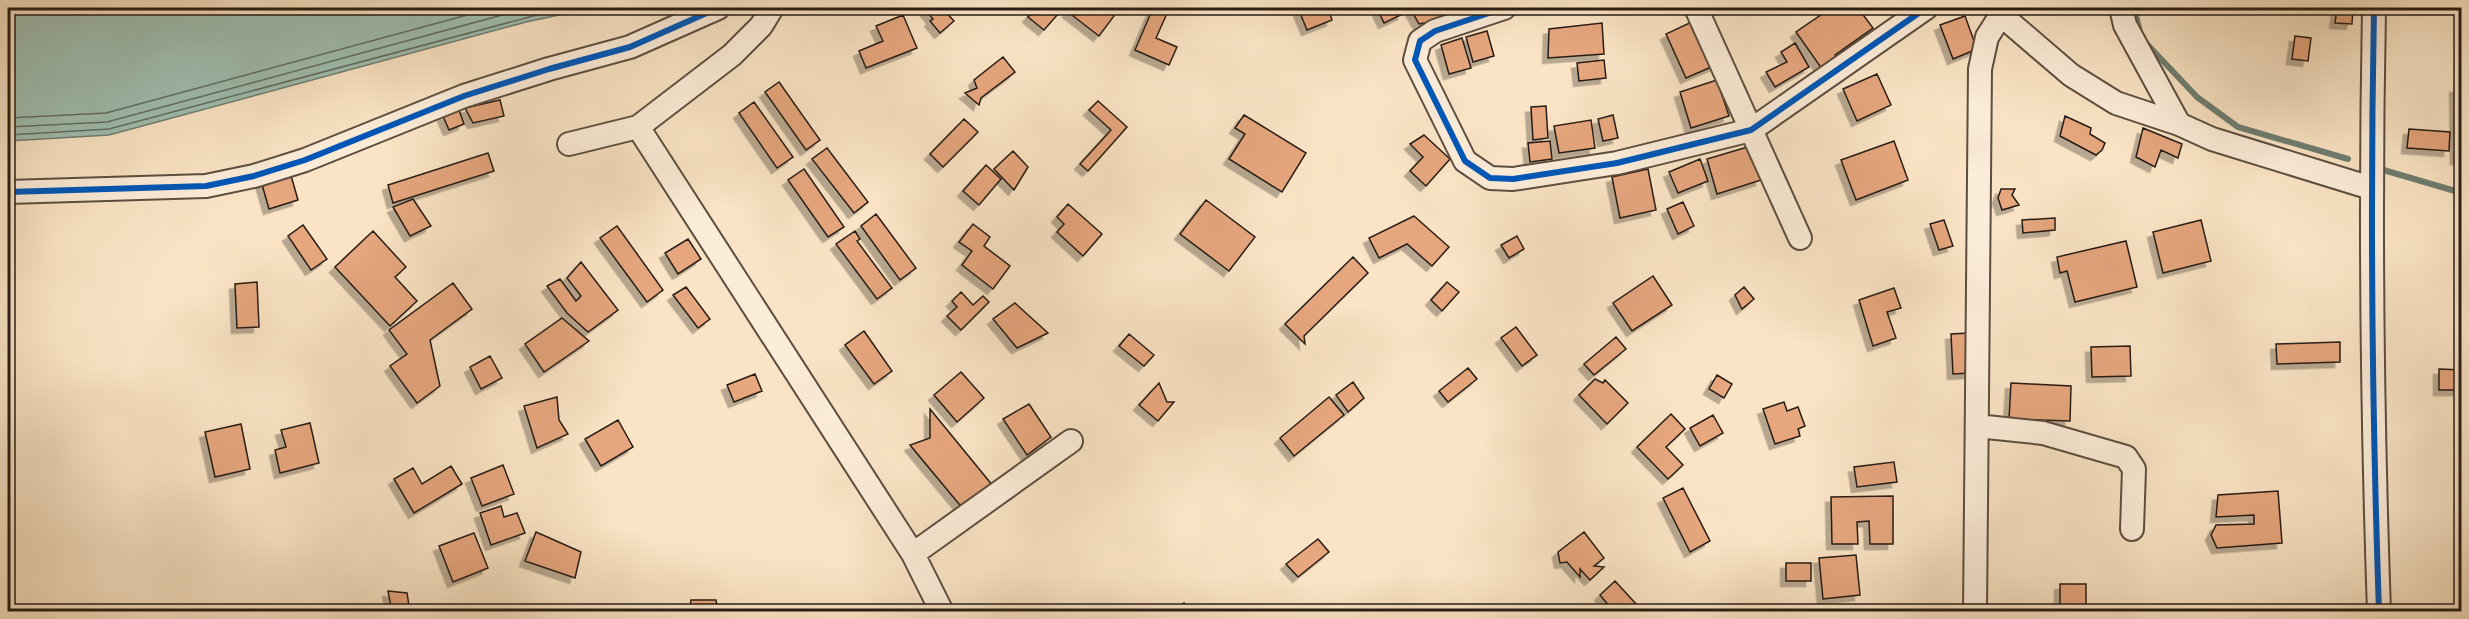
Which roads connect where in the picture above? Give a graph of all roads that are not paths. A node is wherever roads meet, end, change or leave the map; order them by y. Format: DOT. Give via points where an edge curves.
graph roads {
  1 [pos="718,8"];
  2 [pos="772,8"];
  3 [pos="1504,8"];
  4 [pos="1696,8"];
  5 [pos="1926,8"];
  6 [pos="2121,8"];
  7 [pos="2374,8"];
  8 [pos="1998,11"];
  9 [pos="2179,124"];
  10 [pos="638,127"];
  11 [pos="1751,130"];
  12 [pos="569,144"];
  13 [pos="2371,188"];
  14 [pos="8,192"];
  15 [pos="1800,238"];
  16 [pos="1977,426"];
  17 [pos="1071,441"];
  18 [pos="2132,529"];
  19 [pos="913,554"];
  20 [pos="942,612"];
  21 [pos="1975,612"];
  22 [pos="2379,612"];
  1 -- 14 [label="street" via="630,47 464,96 305,160 254,176 206,186"];
  2 -- 10 [label="street" via="761,26 732,55"];
  3 -- 11 [label="street" via="1435,31 1420,41 1415,51 1424,81 1465,161 1490,178 1513,179 1687,148"];
  4 -- 11 [label="street"];
  5 -- 11 [label="street"];
  6 -- 9 [label="street" via="2125,25"];
  7 -- 13 [label="street"];
  8 -- 9 [label="street" via="2072,75 2116,103"];
  8 -- 16 [label="street" via="1980,69"];
  9 -- 13 [label="street" via="2212,139"];
  10 -- 12 [label="street"];
  10 -- 19 [label="street"];
  11 -- 15 [label="street"];
  13 -- 22 [label="street"];
  16 -- 18 [label="street" via="2043,433 2126,457 2134,470"];
  16 -- 21 [label="street"];
  17 -- 19 [label="street"];
  19 -- 20 [label="street"];
}
